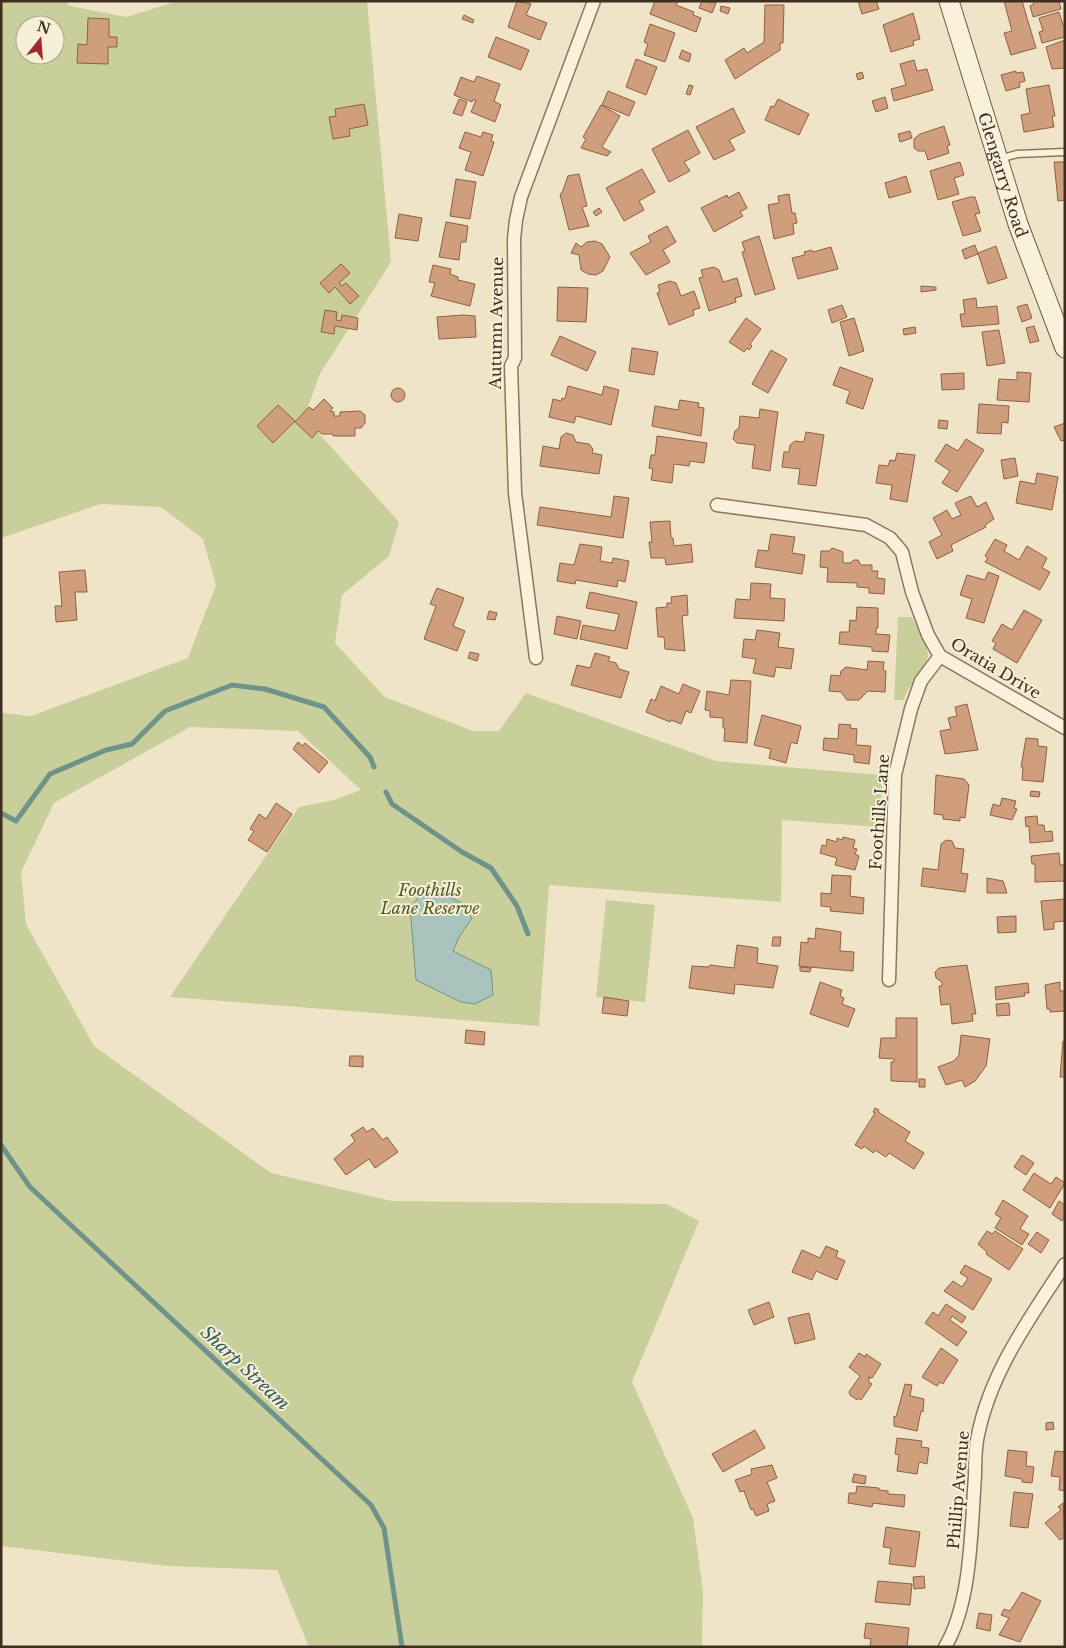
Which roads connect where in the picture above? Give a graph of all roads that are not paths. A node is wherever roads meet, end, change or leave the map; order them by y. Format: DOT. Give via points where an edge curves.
graph roads {
  1 [pos="594,1"];
  2 [pos="950,1"];
  3 [pos="1065,152"];
  4 [pos="998,159"];
  5 [pos="1065,348"];
  6 [pos="717,504"];
  7 [pos="940,656"];
  8 [pos="536,658"];
  9 [pos="1065,728"];
  10 [pos="889,980"];
  11 [pos="1065,1264"];
  12 [pos="945,1647"];
  1 -- 8 [label="street, Autumn Avenue" via="521,198 514,239 515,358 511,366 514,472"];
  2 -- 4 [label="main road, Glengarry Road"];
  3 -- 4 [label="lane" via="1017,154"];
  4 -- 5 [label="main road, Glengarry Road" via="1041,288"];
  6 -- 7 [label="street, Oratia Drive" via="866,525 890,538 902,552 912,592 928,635"];
  7 -- 9 [label="street, Oratia Drive"];
  7 -- 10 [label="street, Foothills Lane" via="914,699 895,775"];
  11 -- 12 [label="street, Phillip Avenue" via="1016,1340 987,1398 977,1437 967,1578"];
}
